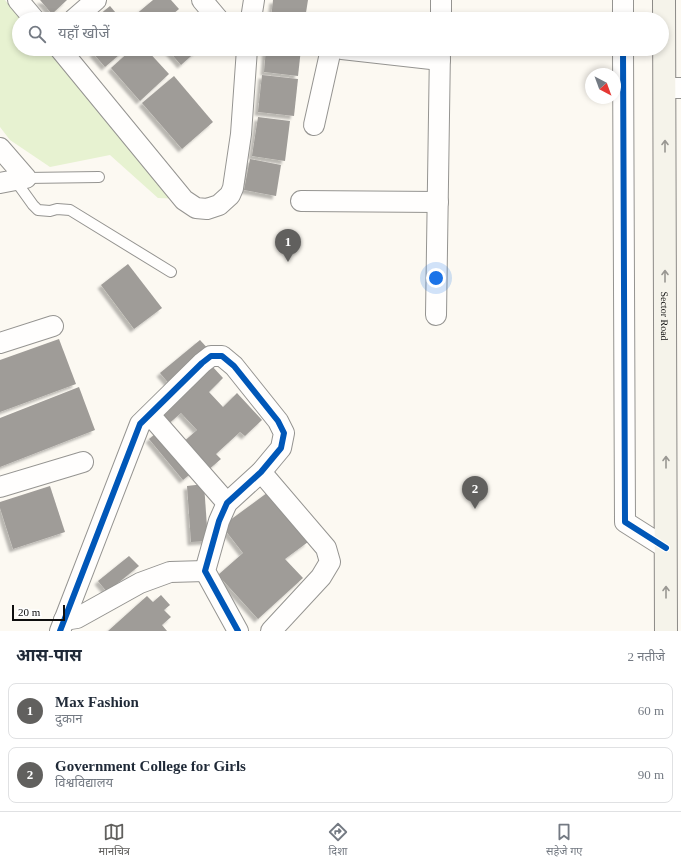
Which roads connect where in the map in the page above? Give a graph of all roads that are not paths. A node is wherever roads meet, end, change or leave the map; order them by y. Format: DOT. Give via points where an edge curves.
graph roads {
  1 [pos="18,0"];
  2 [pos="96,0"];
  3 [pos="202,0"];
  4 [pos="254,0"];
  5 [pos="441,0"];
  6 [pos="623,0"];
  7 [pos="664,0"];
  8 [pos="28,12"];
  9 [pos="82,12"];
  10 [pos="212,12"];
  11 [pos="252,12"];
  12 [pos="441,12"];
  13 [pos="623,12"];
  14 [pos="665,12"];
  15 [pos="669,49"];
  16 [pos="66,56"];
  17 [pos="247,56"];
  18 [pos="329,56"];
  19 [pos="440,56"];
  20 [pos="623,56"];
  21 [pos="673,88"];
  22 [pos="314,125"];
  23 [pos="0,148"];
  24 [pos="99,177"];
  25 [pos="14,180"];
  26 [pos="301,201"];
  27 [pos="438,202"];
  28 [pos="170,272"];
  29 [pos="436,314"];
  30 [pos="53,326"];
  31 [pos="0,343"];
  32 [pos="150,415"];
  33 [pos="83,462"];
  34 [pos="261,472"];
  35 [pos="0,487"];
  36 [pos="227,503"];
  37 [pos="666,548"];
  38 [pos="205,570"];
  39 [pos="71,625"];
  40 [pos="238,631"];
  41 [pos="271,631"];
  42 [pos="666,631"];
  1 -- 8 [label="street"];
  2 -- 9 [label="street"];
  3 -- 10 [label="street"];
  4 -- 11 [label="street"];
  5 -- 12 [label="street"];
  6 -- 13 [label="street"];
  7 -- 14 [label="main road, Sector Road"];
  15 -- 21 [label="main road, Sector Road"];
  16 -- 17 [label="street" via="184,200 196,208 207,209 219,205 230,195 233,188 241,134"];
  18 -- 22 [label="street"];
  19 -- 27 [label="street"];
  20 -- 37 [label="street" via="625,522"];
  37 -- 21 [label="main road, Sector Road, one-way"];
  23 -- 25 [label="street"];
  24 -- 25 [label="lane"];
  25 -- 28 [label="lane" via="38,210 70,210"];
  26 -- 27 [label="street"];
  27 -- 29 [label="street"];
  30 -- 31 [label="street"];
  32 -- 34 [label="street" via="206,360 211,356 222,356 234,366 278,421 284,433 281,448"];
  32 -- 36 [label="street"];
  32 -- 39 [label="street" via="140,424"];
  33 -- 35 [label="street"];
  34 -- 36 [label="street"];
  34 -- 41 [label="street" via="326,548 330,562 321,577"];
  36 -- 38 [label="street"];
  42 -- 37 [label="main road, Sector Road, one-way"];
  38 -- 39 [label="street" via="170,572 140,583"];
  38 -- 40 [label="street"];
}
